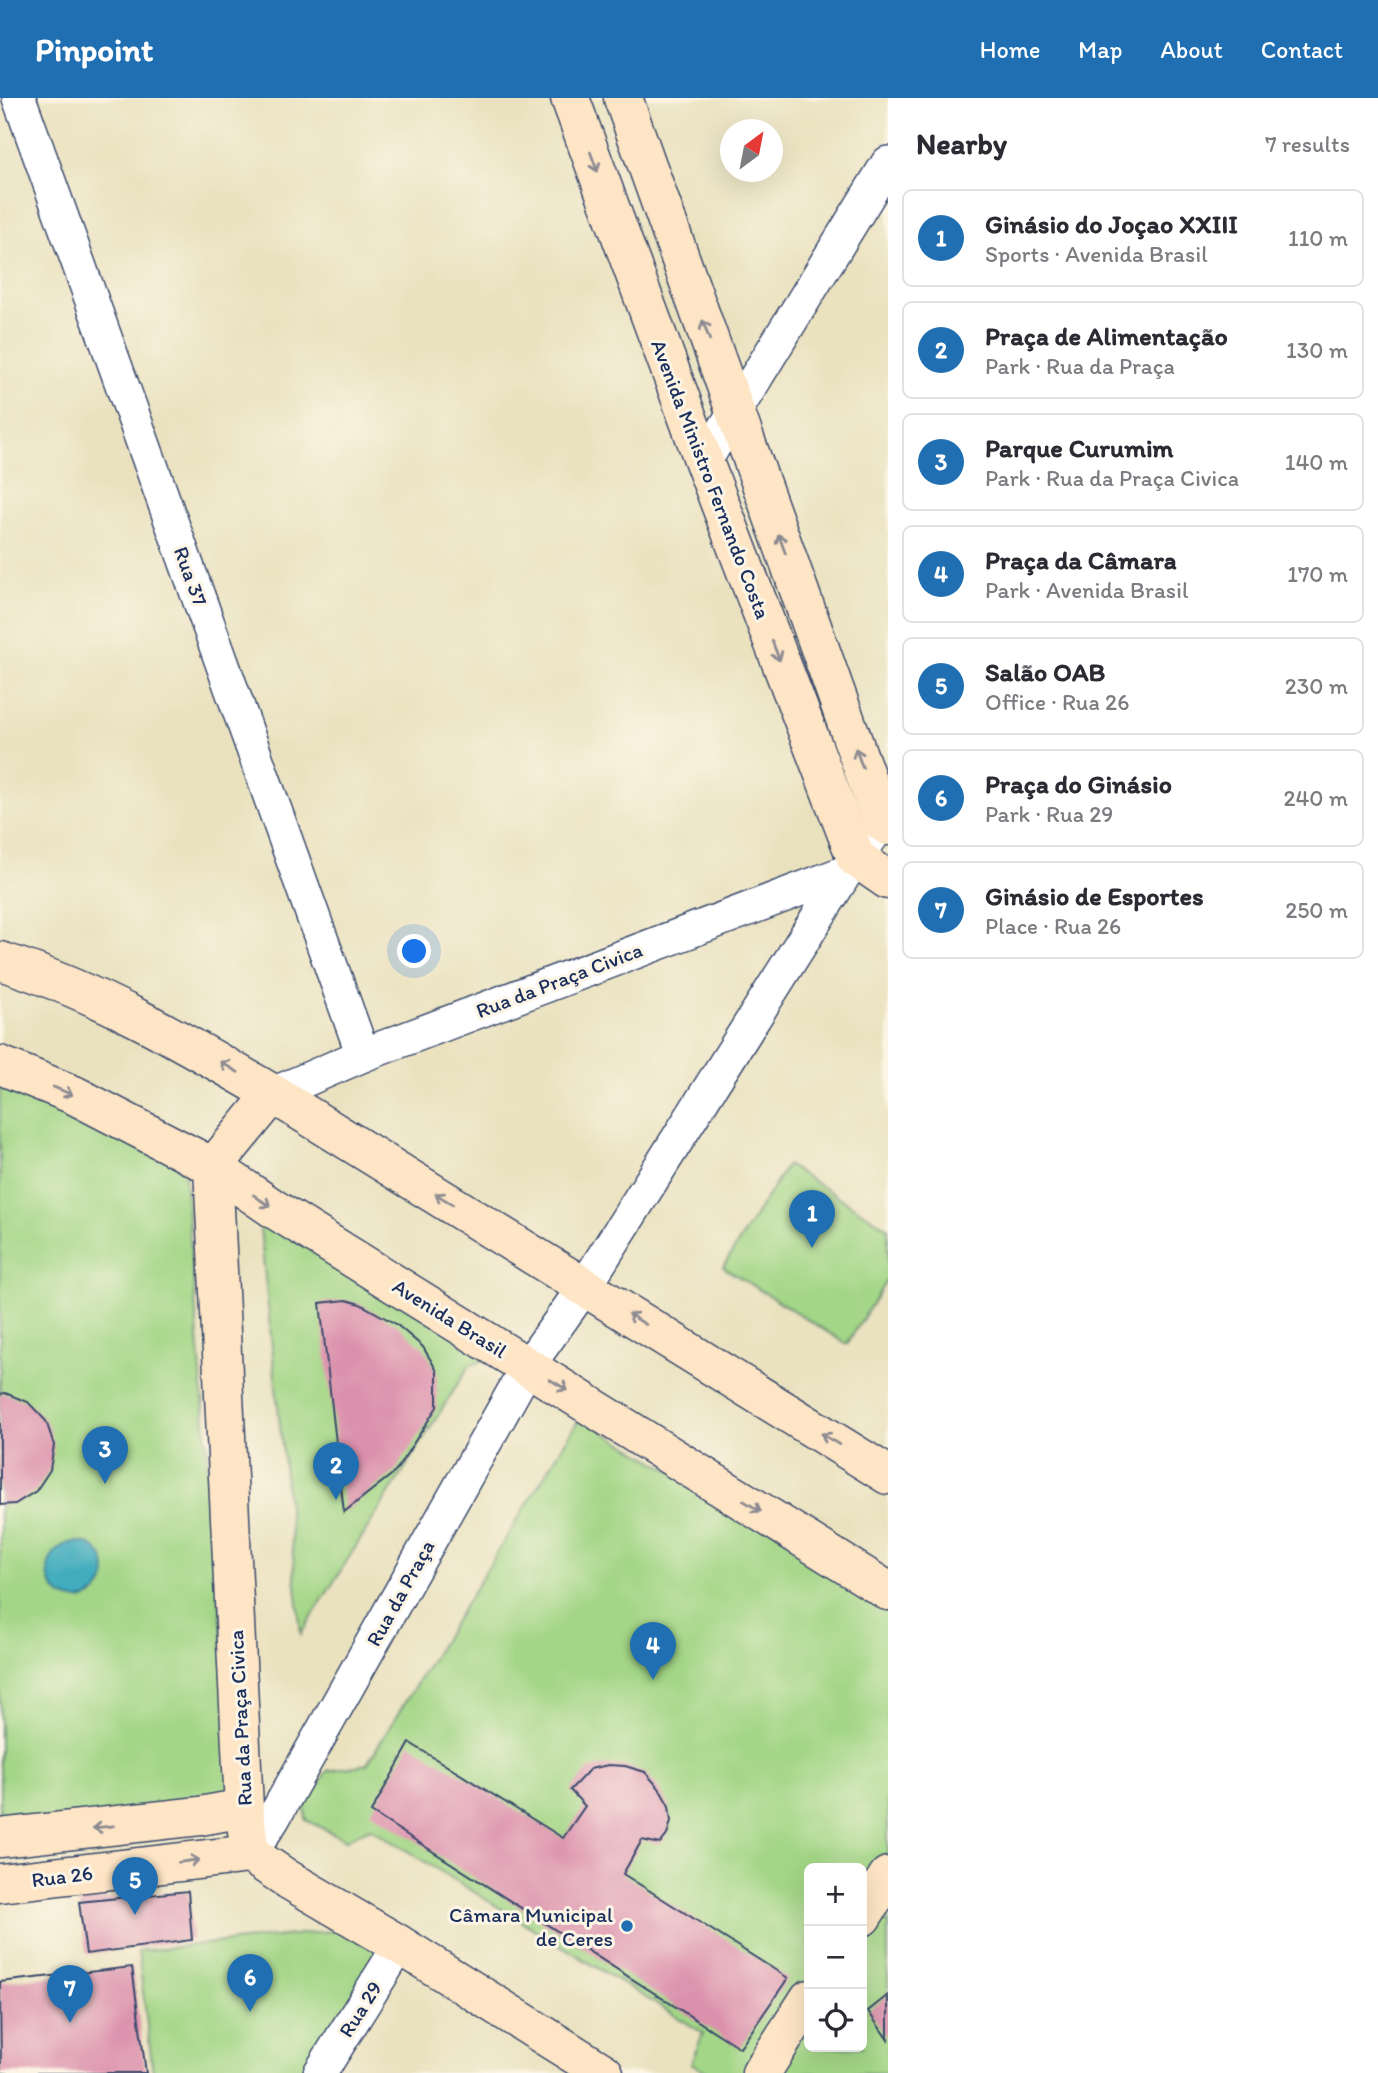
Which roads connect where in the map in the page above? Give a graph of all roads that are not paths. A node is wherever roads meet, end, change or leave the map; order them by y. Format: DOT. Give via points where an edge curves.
graph roads {
  1 [pos="19,98"];
  2 [pos="570,98"];
  3 [pos="623,98"];
  4 [pos="888,163"];
  5 [pos="734,411"];
  6 [pos="704,462"];
  7 [pos="885,824"];
  8 [pos="851,865"];
  9 [pos="888,880"];
  10 [pos="0,961"];
  11 [pos="363,1055"];
  12 [pos="0,1065"];
  13 [pos="274,1094"];
  14 [pos="213,1167"];
  15 [pos="585,1286"];
  16 [pos="527,1366"];
  17 [pos="888,1475"];
  18 [pos="888,1591"];
  19 [pos="258,1814"];
  20 [pos="0,1839"];
  21 [pos="250,1854"];
  22 [pos="888,1876"];
  23 [pos="0,1883"];
  24 [pos="867,1909"];
  25 [pos="400,1945"];
  26 [pos="804,2006"];
  27 [pos="320,2073"];
  28 [pos="604,2073"];
  29 [pos="761,2073"];
  1 -- 11 [label="street, Rua 37"];
  2 -- 6 [label="street, Avenida Ministro Fernando Costa, one-way"];
  5 -- 3 [label="street, Avenida Ministro Fernando Costa, one-way"];
  4 -- 5 [label="street"];
  5 -- 6 [label="street"];
  7 -- 5 [label="street, Avenida Ministro Fernando Costa, one-way"];
  6 -- 8 [label="street, Avenida Ministro Fernando Costa, one-way"];
  7 -- 8 [label="street"];
  8 -- 9 [label="street"];
  8 -- 11 [label="street, Rua da Praça Civica"];
  8 -- 15 [label="street"];
  13 -- 10 [label="street, one-way" via="172,1034 34,971"];
  11 -- 13 [label="street, Rua da Praça Civica"];
  12 -- 14 [label="street, Avenida Brasil, one-way" via="74,1095"];
  13 -- 14 [label="street"];
  15 -- 13 [label="street, one-way"];
  14 -- 16 [label="street, Avenida Brasil, one-way"];
  14 -- 19 [label="street, Rua da Praça Civica"];
  15 -- 16 [label="street, Rua da Praça"];
  17 -- 15 [label="street, one-way"];
  16 -- 18 [label="street, Avenida Brasil, one-way"];
  16 -- 19 [label="street, Rua da Praça"];
  19 -- 20 [label="street, Rua 26, one-way" via="200,1816"];
  19 -- 21 [label="street, Rua da Praça Civica"];
  23 -- 21 [label="street, Rua 26, one-way"];
  21 -- 25 [label="street"];
  22 -- 24 [label="street"];
  25 -- 27 [label="street, Rua 29"];
  25 -- 28 [label="street"];
  26 -- 29 [label="street"];
}
